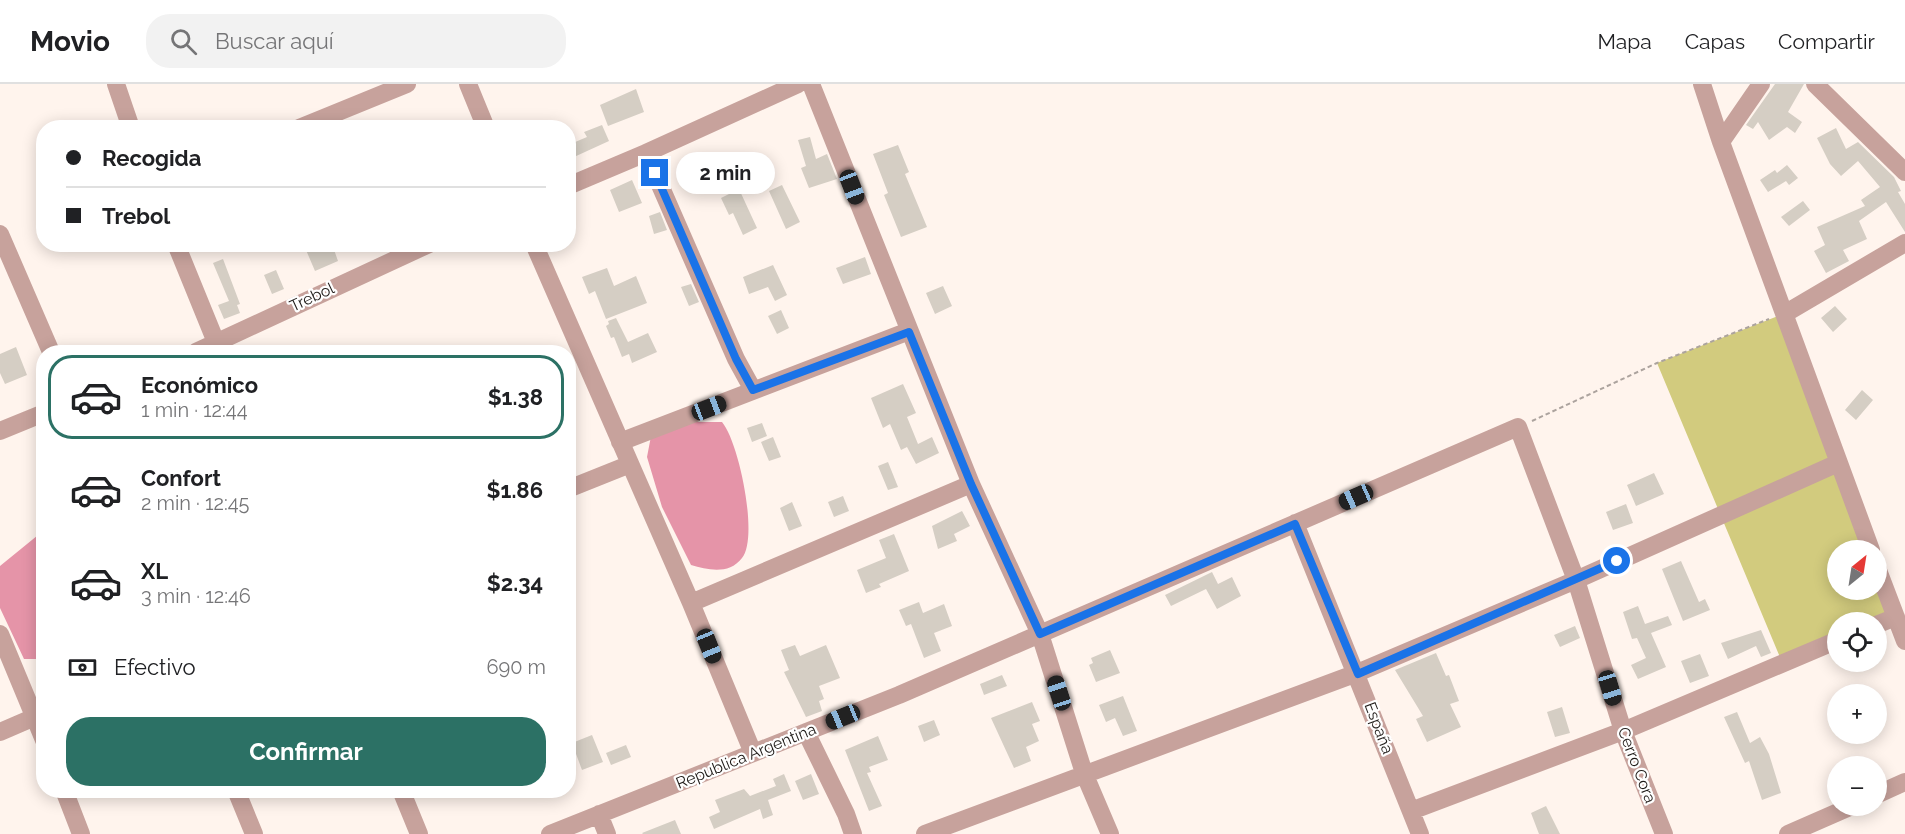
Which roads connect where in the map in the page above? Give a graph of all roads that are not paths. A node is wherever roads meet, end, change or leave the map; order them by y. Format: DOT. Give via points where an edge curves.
graph roads {
  1 [pos="116,84"];
  2 [pos="407,84"];
  3 [pos="468,84"];
  4 [pos="798,84"];
  5 [pos="811,84"];
  6 [pos="1702,84"];
  7 [pos="1761,84"];
  8 [pos="1815,84"];
  9 [pos="128,120"];
  10 [pos="319,120"];
  11 [pos="483,120"];
  12 [pos="1721,142"];
  13 [pos="646,153"];
  14 [pos="1905,172"];
  15 [pos="576,183"];
  16 [pos="0,234"];
  17 [pos="1905,243"];
  18 [pos="179,252"];
  19 [pos="411,252"];
  20 [pos="537,252"];
  21 [pos="1786,313"];
  22 [pos="909,332"];
  23 [pos="48,345"];
  24 [pos="216,345"];
  25 [pos="225,345"];
  26 [pos="753,390"];
  27 [pos="36,416"];
  28 [pos="1518,427"];
  29 [pos="0,430"];
  30 [pos="620,442"];
  31 [pos="1838,463"];
  32 [pos="628,465"];
  33 [pos="971,484"];
  34 [pos="576,486"];
  35 [pos="1295,524"];
  36 [pos="1867,540"];
  37 [pos="1576,580"];
  38 [pos="1887,594"];
  39 [pos="691,603"];
  40 [pos="1896,617"];
  41 [pos="1887,621"];
  42 [pos="0,634"];
  43 [pos="1040,634"];
  44 [pos="1905,641"];
  45 [pos="1827,645"];
  46 [pos="1358,674"];
  47 [pos="36,709"];
  48 [pos="36,716"];
  49 [pos="1623,731"];
  50 [pos="0,732"];
  51 [pos="806,732"];
  52 [pos="753,753"];
  53 [pos="1084,773"];
  54 [pos="1905,782"];
  55 [pos="1887,790"];
  56 [pos="67,798"];
  57 [pos="239,798"];
  58 [pos="405,798"];
  59 [pos="1411,811"];
  60 [pos="599,814"];
  61 [pos="1829,816"];
  62 [pos="81,834"];
  63 [pos="254,834"];
  64 [pos="419,834"];
  65 [pos="550,834"];
  66 [pos="607,834"];
  67 [pos="853,834"];
  68 [pos="925,834"];
  69 [pos="1110,834"];
  70 [pos="1420,834"];
  71 [pos="1664,834"];
  72 [pos="1788,834"];
  1 -- 9 [label="street"];
  2 -- 10 [label="street"];
  3 -- 11 [label="street"];
  4 -- 13 [label="street"];
  5 -- 22 [label="street"];
  6 -- 12 [label="street"];
  7 -- 12 [label="street"];
  8 -- 14 [label="street"];
  12 -- 21 [label="street"];
  13 -- 15 [label="street"];
  13 -- 26 [label="street"];
  16 -- 23 [label="street"];
  17 -- 21 [label="street"];
  18 -- 24 [label="street"];
  19 -- 25 [label="street, Trebol" via="279,312"];
  20 -- 30 [label="street"];
  21 -- 31 [label="street"];
  22 -- 26 [label="street"];
  22 -- 33 [label="street"];
  26 -- 30 [label="street"];
  27 -- 29 [label="street"];
  28 -- 35 [label="street, Republica Argentina"];
  28 -- 37 [label="street, Cerro Cora"];
  30 -- 32 [label="street"];
  31 -- 36 [label="street"];
  31 -- 37 [label="street"];
  32 -- 34 [label="street"];
  32 -- 39 [label="street"];
  33 -- 39 [label="street"];
  33 -- 43 [label="street"];
  35 -- 43 [label="street, Republica Argentina"];
  35 -- 46 [label="street, España"];
  37 -- 46 [label="street"];
  37 -- 49 [label="street, Cerro Cora"];
  38 -- 40 [label="street"];
  39 -- 52 [label="street"];
  40 -- 41 [label="street"];
  40 -- 44 [label="street"];
  42 -- 47 [label="street"];
  43 -- 51 [label="street, Republica Argentina"];
  43 -- 53 [label="street"];
  45 -- 49 [label="street"];
  46 -- 53 [label="street"];
  46 -- 59 [label="street, España"];
  48 -- 50 [label="street"];
  49 -- 59 [label="street"];
  49 -- 71 [label="street, Cerro Cora"];
  51 -- 52 [label="street, Republica Argentina"];
  51 -- 67 [label="street"];
  52 -- 60 [label="street, Republica Argentina"];
  53 -- 68 [label="street"];
  53 -- 69 [label="street"];
  54 -- 55 [label="street"];
  56 -- 62 [label="street"];
  57 -- 63 [label="street"];
  58 -- 64 [label="street"];
  59 -- 70 [label="street, España"];
  60 -- 65 [label="street, Republica Argentina"];
  60 -- 66 [label="street"];
  61 -- 72 [label="street"];
}
